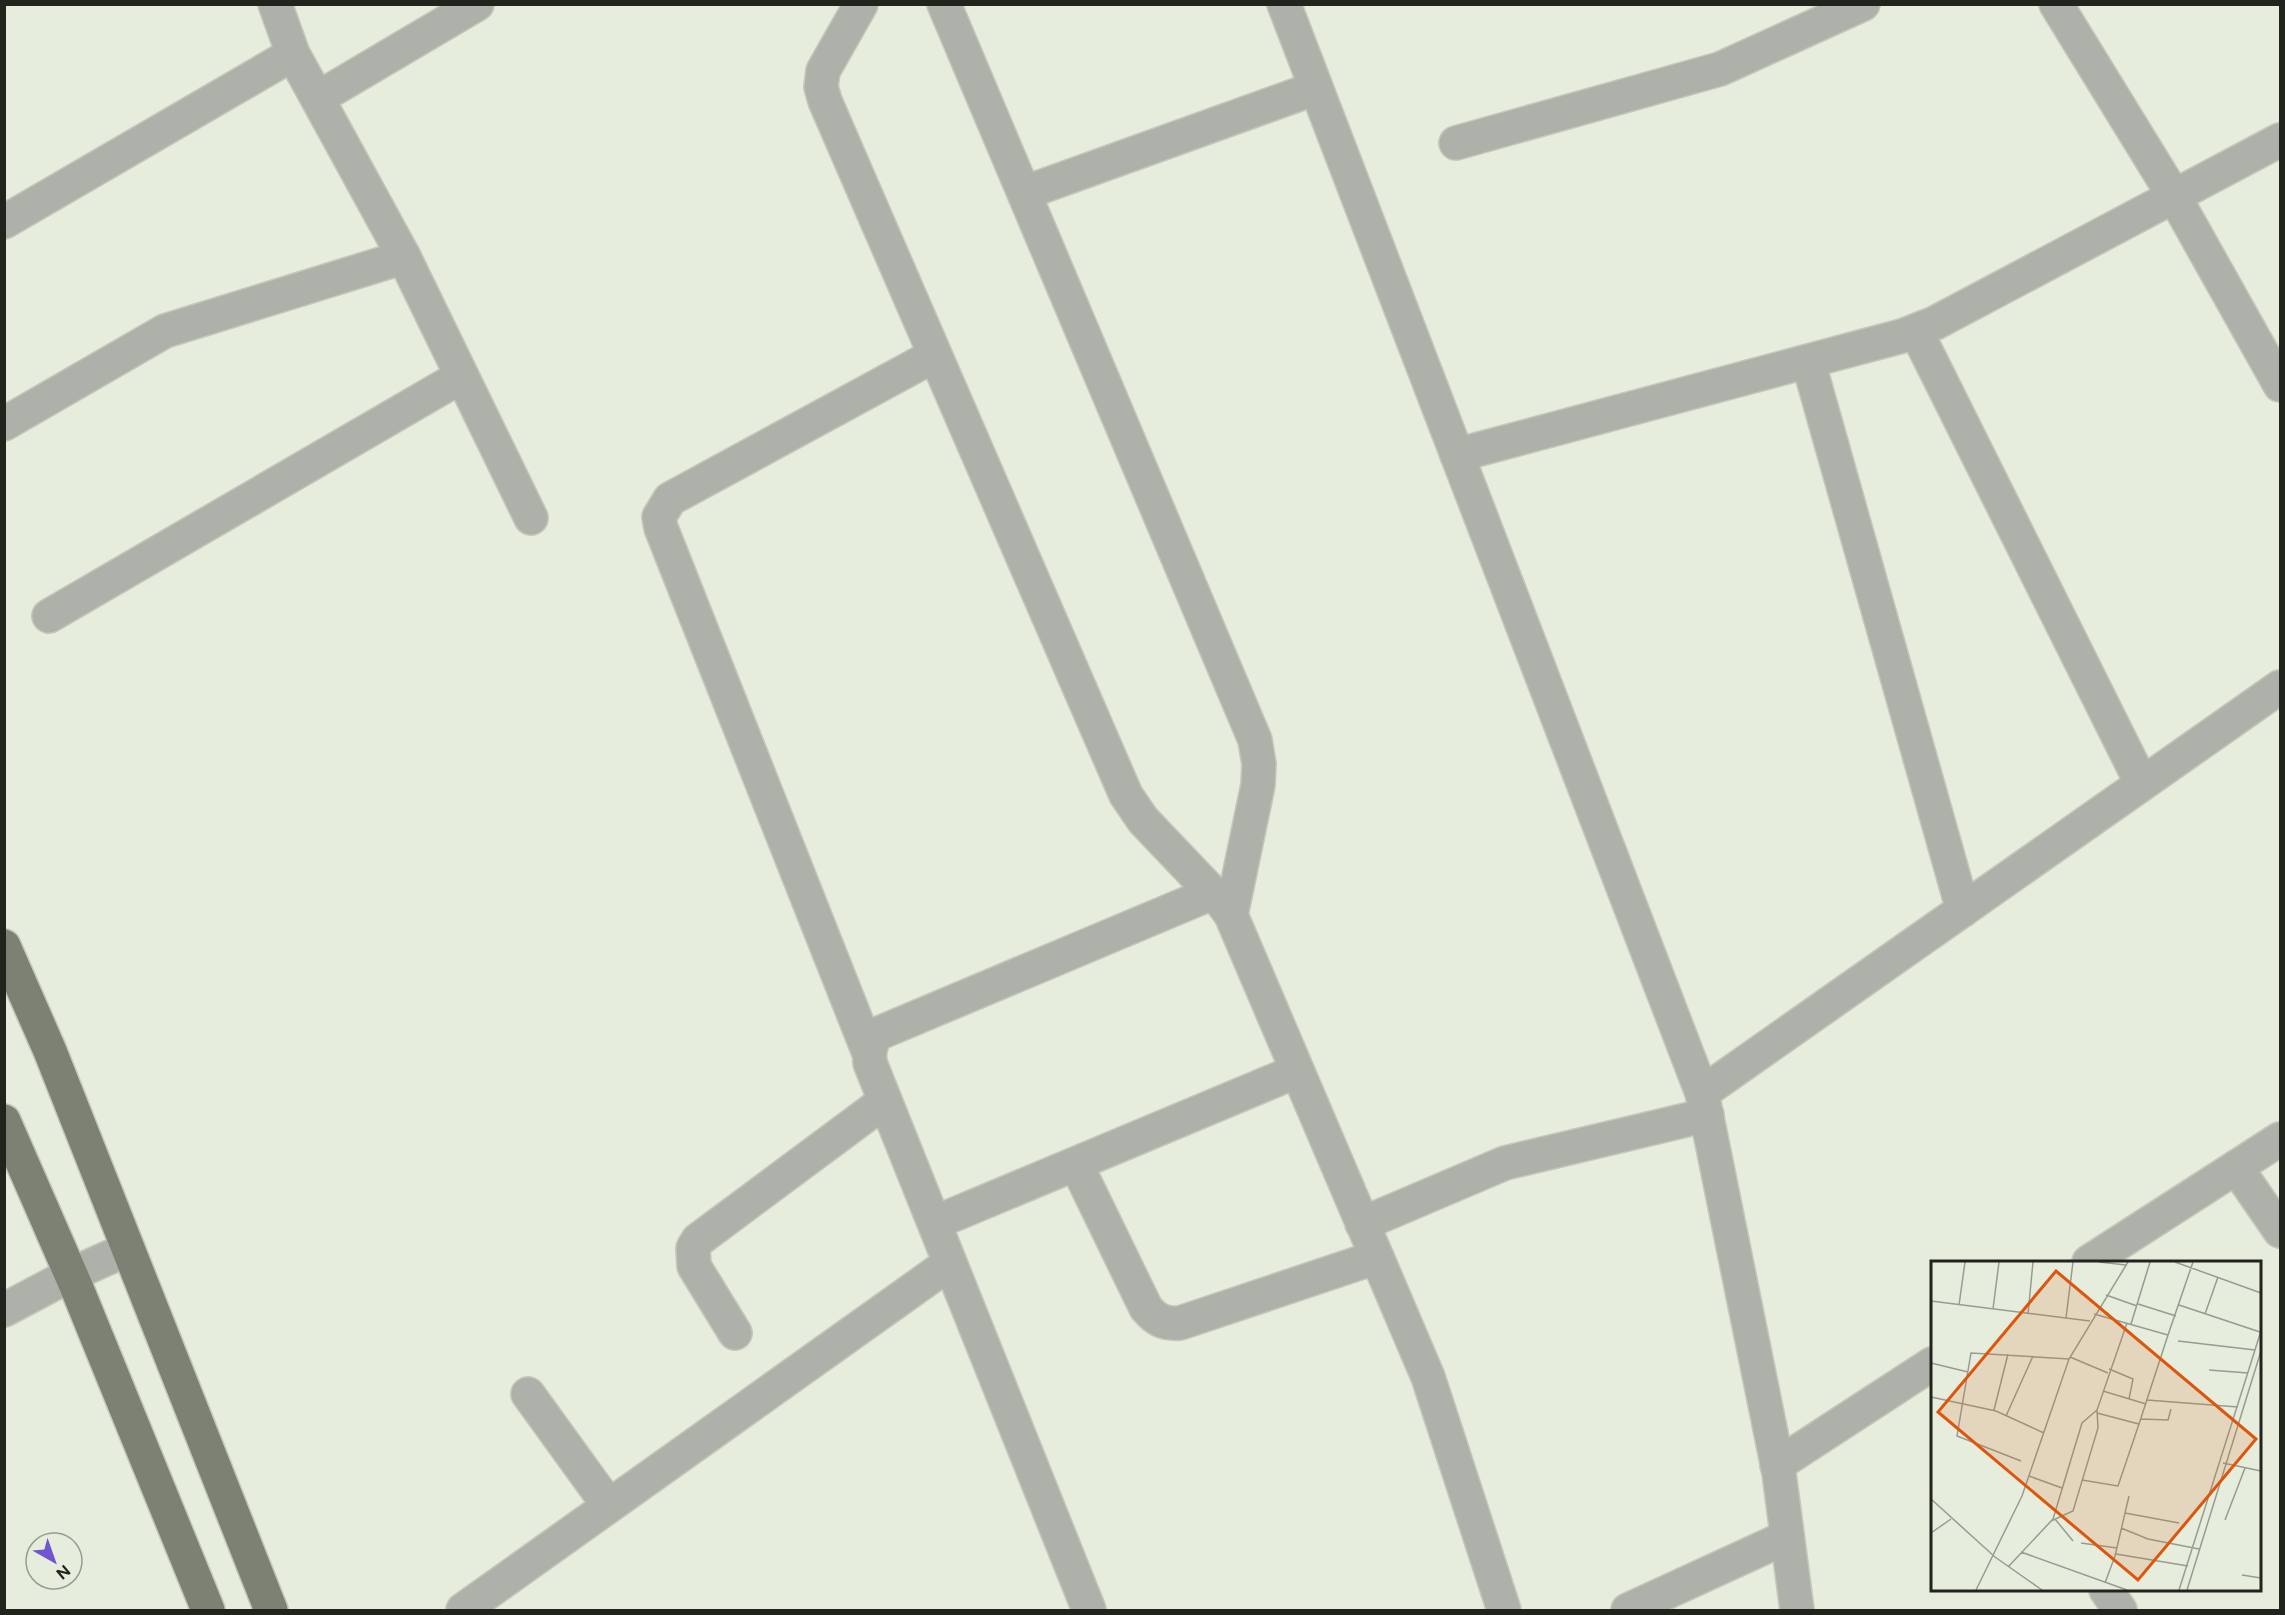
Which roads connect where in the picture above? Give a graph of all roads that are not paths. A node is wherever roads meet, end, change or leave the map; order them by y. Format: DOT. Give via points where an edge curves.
graph roads {
  1 [pos="275,4"];
  2 [pos="477,4"];
  3 [pos="861,4"];
  4 [pos="944,4"];
  5 [pos="1284,4"];
  6 [pos="1863,4"];
  7 [pos="2056,4"];
  8 [pos="293,54"];
  9 [pos="1316,88"];
  10 [pos="318,98"];
  11 [pos="2280,140"];
  12 [pos="1456,143"];
  13 [pos="1024,193"];
  14 [pos="2174,196"];
  15 [pos="4,222"];
  16 [pos="404,257"];
  17 [pos="1916,331"];
  18 [pos="935,355"];
  19 [pos="1808,361"];
  20 [pos="462,376"];
  21 [pos="2280,385"];
  22 [pos="4,424"];
  23 [pos="1457,455"];
  24 [pos="531,518"];
  25 [pos="49,616"];
  26 [pos="2280,687"];
  27 [pos="2142,784"];
  28 [pos="1221,904"];
  29 [pos="1963,910"];
  30 [pos="4,946"];
  31 [pos="869,1053"];
  32 [pos="1297,1071"];
  33 [pos="885,1101"];
  34 [pos="1705,1104"];
  35 [pos="4,1121"];
  36 [pos="2280,1138"];
  37 [pos="1076,1164"];
  38 [pos="2236,1167"];
  39 [pos="934,1223"];
  40 [pos="1362,1224"];
  41 [pos="2280,1231"];
  42 [pos="128,1249"];
  43 [pos="1377,1257"];
  44 [pos="2092,1261"];
  45 [pos="950,1263"];
  46 [pos="70,1275"];
  47 [pos="4,1310"];
  48 [pos="735,1333"];
  49 [pos="1931,1365"];
  50 [pos="528,1394"];
  51 [pos="1777,1465"];
  52 [pos="609,1506"];
  53 [pos="1787,1537"];
  54 [pos="2107,1591"];
  55 [pos="208,1611"];
  56 [pos="271,1611"];
  57 [pos="463,1611"];
  58 [pos="1089,1611"];
  59 [pos="1504,1611"];
  60 [pos="1628,1611"];
  61 [pos="1797,1611"];
  62 [pos="2120,1611"];
  1 -- 8 [label="street"];
  2 -- 10 [label="street"];
  3 -- 18 [label="street" via="823,71 822,87"];
  4 -- 13 [label="street"];
  5 -- 9 [label="street"];
  6 -- 12 [label="street" via="1720,69"];
  7 -- 14 [label="street"];
  8 -- 10 [label="street"];
  8 -- 15 [label="street"];
  9 -- 13 [label="street"];
  9 -- 23 [label="street"];
  10 -- 16 [label="street"];
  11 -- 14 [label="street"];
  13 -- 28 [label="street" via="1255,740 1258,785"];
  14 -- 17 [label="street"];
  14 -- 21 [label="street"];
  16 -- 20 [label="street"];
  16 -- 22 [label="street" via="165,331"];
  17 -- 19 [label="street"];
  17 -- 27 [label="street"];
  18 -- 28 [label="street" via="1126,795 1143,820"];
  18 -- 31 [label="street" via="670,499 659,516"];
  19 -- 23 [label="street"];
  19 -- 29 [label="street"];
  20 -- 24 [label="street"];
  20 -- 25 [label="street"];
  23 -- 34 [label="street"];
  26 -- 27 [label="street"];
  27 -- 29 [label="street"];
  28 -- 31 [label="street" via="877,1034"];
  28 -- 32 [label="street"];
  29 -- 34 [label="street"];
  30 -- 42 [label="main road"];
  31 -- 33 [label="street"];
  32 -- 37 [label="street"];
  32 -- 40 [label="street"];
  33 -- 39 [label="street"];
  33 -- 48 [label="street" via="698,1240 693,1248 694,1266"];
  34 -- 40 [label="street" via="1505,1163"];
  34 -- 51 [label="street"];
  35 -- 46 [label="main road"];
  36 -- 38 [label="street"];
  37 -- 39 [label="street"];
  37 -- 43 [label="street" via="1146,1308 1167,1324"];
  38 -- 41 [label="street"];
  38 -- 44 [label="street"];
  39 -- 45 [label="street"];
  40 -- 43 [label="street"];
  42 -- 46 [label="street"];
  42 -- 56 [label="main road"];
  43 -- 59 [label="street" via="1428,1377"];
  45 -- 52 [label="street"];
  45 -- 58 [label="street"];
  46 -- 47 [label="street"];
  46 -- 55 [label="main road"];
  49 -- 51 [label="street"];
  50 -- 52 [label="street"];
  51 -- 53 [label="street"];
  52 -- 57 [label="street"];
  53 -- 60 [label="street"];
  53 -- 61 [label="street"];
  54 -- 62 [label="street"];
}
